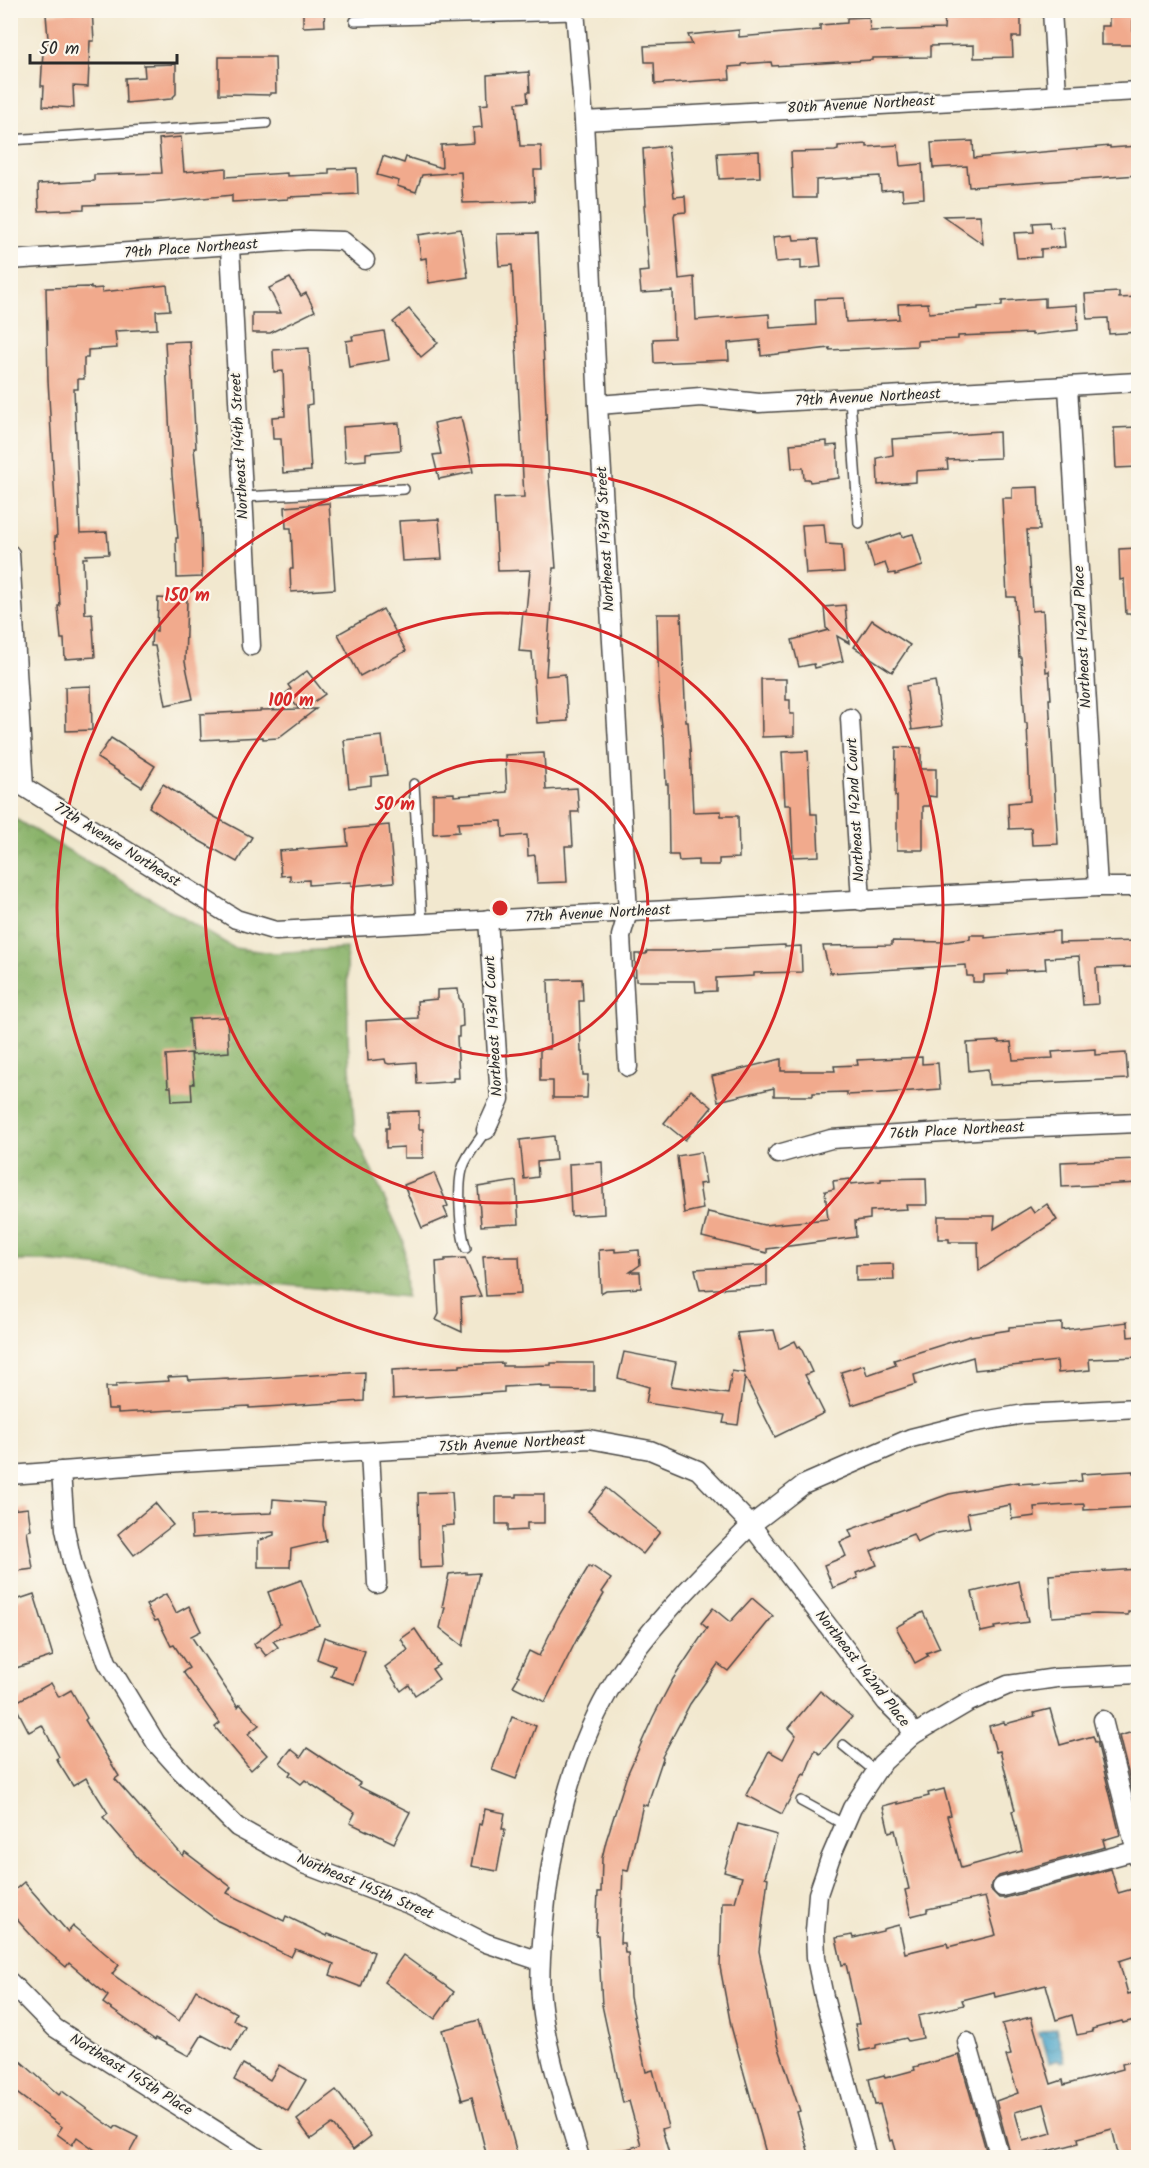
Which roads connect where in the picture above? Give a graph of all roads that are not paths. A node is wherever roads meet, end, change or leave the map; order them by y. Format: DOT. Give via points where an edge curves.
graph roads {
  1 [pos="1052,10"];
  2 [pos="575,13"];
  3 [pos="355,21"];
  4 [pos="1138,91"];
  5 [pos="1057,94"];
  6 [pos="584,121"];
  7 [pos="266,123"];
  8 [pos="10,140"];
  9 [pos="230,247"];
  10 [pos="10,260"];
  11 [pos="365,260"];
  12 [pos="1138,382"];
  13 [pos="1068,387"];
  14 [pos="850,399"];
  15 [pos="598,405"];
  16 [pos="404,489"];
  17 [pos="243,497"];
  18 [pos="859,523"];
  19 [pos="10,554"];
  20 [pos="12,596"];
  21 [pos="251,646"];
  22 [pos="850,718"];
  23 [pos="414,784"];
  24 [pos="17,788"];
  25 [pos="1138,886"];
  26 [pos="1098,887"];
  27 [pos="861,901"];
  28 [pos="628,912"];
  29 [pos="488,920"];
  30 [pos="422,923"];
  31 [pos="628,1067"];
  32 [pos="1138,1123"];
  33 [pos="486,1130"];
  34 [pos="778,1154"];
  35 [pos="466,1248"];
  36 [pos="1138,1408"];
  37 [pos="370,1452"];
  38 [pos="61,1471"];
  39 [pos="10,1475"];
  40 [pos="751,1525"];
  41 [pos="377,1584"];
  42 [pos="1138,1674"];
  43 [pos="1102,1720"];
  44 [pos="913,1735"];
  45 [pos="843,1745"];
  46 [pos="876,1772"];
  47 [pos="801,1801"];
  48 [pos="845,1825"];
  49 [pos="1138,1853"];
  50 [pos="1002,1887"];
  51 [pos="540,1961"];
  52 [pos="10,1982"];
  53 [pos="967,2042"];
  54 [pos="259,2157"];
  55 [pos="580,2157"];
  56 [pos="867,2157"];
  57 [pos="1000,2157"];
  1 -- 5 [label="street"];
  2 -- 3 [label="lane"];
  2 -- 6 [label="street, Northeast 143rd Street"];
  4 -- 5 [label="street, 80th Avenue Northeast"];
  5 -- 6 [label="street, 80th Avenue Northeast"];
  6 -- 15 [label="street, Northeast 143rd Street"];
  7 -- 8 [label="lane"];
  9 -- 10 [label="street, 79th Place Northeast"];
  9 -- 11 [label="street, 79th Place Northeast" via="343,241"];
  9 -- 17 [label="street, Northeast 144th Street"];
  12 -- 13 [label="street, 79th Avenue Northeast"];
  13 -- 14 [label="street, 79th Avenue Northeast"];
  13 -- 26 [label="street, Northeast 142nd Place"];
  14 -- 15 [label="street, 79th Avenue Northeast" via="759,403 701,397"];
  14 -- 18 [label="lane"];
  15 -- 28 [label="street, Northeast 143rd Street"];
  16 -- 17 [label="lane"];
  17 -- 21 [label="street, Northeast 144th Street"];
  19 -- 20 [label="street"];
  20 -- 24 [label="street"];
  22 -- 27 [label="street, Northeast 142nd Court"];
  23 -- 30 [label="lane"];
  24 -- 30 [label="street, 77th Avenue Northeast" via="236,919 257,927 276,931"];
  25 -- 26 [label="street, 77th Avenue Northeast"];
  26 -- 27 [label="street, 77th Avenue Northeast"];
  27 -- 28 [label="street, 77th Avenue Northeast"];
  28 -- 29 [label="street, 77th Avenue Northeast"];
  28 -- 31 [label="street, Northeast 143rd Street" via="621,936"];
  29 -- 30 [label="street, 77th Avenue Northeast"];
  29 -- 33 [label="street, Northeast 143rd Court" via="500,1099"];
  32 -- 34 [label="street, 76th Place Northeast" via="831,1139"];
  33 -- 35 [label="lane" via="463,1167 460,1201"];
  36 -- 40 [label="street" via="1025,1414 911,1438 803,1485"];
  37 -- 38 [label="street, 75th Avenue Northeast"];
  37 -- 40 [label="street, 75th Avenue Northeast" via="589,1439 650,1450 698,1470"];
  37 -- 41 [label="street"];
  38 -- 39 [label="street, 75th Avenue Northeast"];
  38 -- 51 [label="street, Northeast 145th Street" via="65,1528 73,1566 107,1662 156,1743 181,1771 237,1827 306,1865 411,1905 486,1943"];
  40 -- 44 [label="street, Northeast 142nd Place"];
  40 -- 51 [label="street" via="663,1615 616,1680 582,1747 560,1820 546,1896"];
  42 -- 44 [label="street" via="1008,1685 969,1702"];
  43 -- 49 [label="street"];
  44 -- 46 [label="street, Northeast 142nd Place"];
  45 -- 46 [label="lane"];
  46 -- 48 [label="street, Northeast 142nd Place"];
  47 -- 48 [label="lane"];
  48 -- 56 [label="street, Northeast 142nd Place" via="818,1894 816,1958"];
  49 -- 50 [label="street"];
  51 -- 55 [label="street" via="541,1999 553,2060"];
  52 -- 54 [label="street, Northeast 145th Place" via="56,2028"];
  53 -- 57 [label="street"];
}
